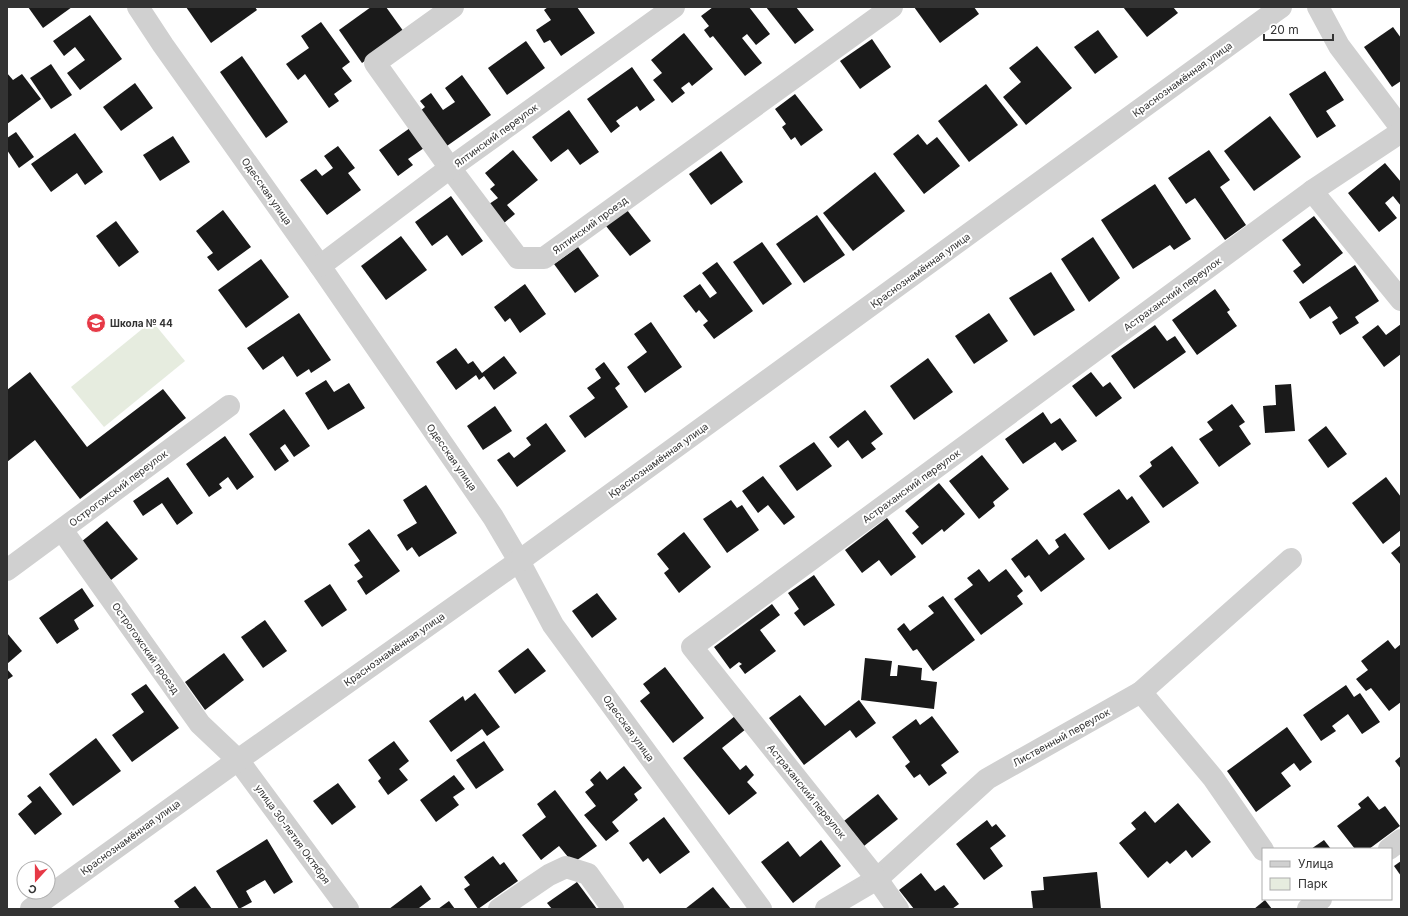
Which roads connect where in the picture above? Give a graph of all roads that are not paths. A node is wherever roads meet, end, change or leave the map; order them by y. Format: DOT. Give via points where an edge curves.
graph roads {
  1 [pos="138,7"];
  2 [pos="453,7"];
  3 [pos="674,7"];
  4 [pos="892,7"];
  5 [pos="1281,7"];
  6 [pos="1318,7"];
  7 [pos="1401,128"];
  8 [pos="1401,132"];
  9 [pos="450,168"];
  10 [pos="1312,191"];
  11 [pos="320,266"];
  12 [pos="1401,300"];
  13 [pos="229,406"];
  14 [pos="62,530"];
  15 [pos="1291,559"];
  16 [pos="519,561"];
  17 [pos="7,570"];
  18 [pos="1141,692"];
  19 [pos="238,760"];
  20 [pos="1401,840"];
  21 [pos="1390,848"];
  22 [pos="1262,849"];
  23 [pos="877,879"];
  24 [pos="1297,900"];
  25 [pos="1320,900"];
  26 [pos="31,909"];
  27 [pos="348,909"];
  28 [pos="499,909"];
  29 [pos="613,909"];
  30 [pos="761,909"];
  31 [pos="826,909"];
  32 [pos="898,909"];
  33 [pos="1303,909"];
  34 [pos="1308,909"];
  1 -- 11 [label="street, Одесская улица"];
  2 -- 9 [label="street, Ялтинский проезд" via="375,63"];
  3 -- 9 [label="street, Ялтинский переулок"];
  4 -- 9 [label="street, Ялтинский проезд" via="544,258 518,258"];
  5 -- 16 [label="street, Краснознамённая улица"];
  6 -- 7 [label="street" via="1339,46"];
  8 -- 10 [label="street, Астраханский переулок"];
  9 -- 11 [label="street, Ялтинский переулок"];
  10 -- 12 [label="street"];
  10 -- 23 [label="street, Астраханский переулок" via="692,647"];
  11 -- 16 [label="street, Одесская улица" via="493,517"];
  13 -- 14 [label="street, Острогожский переулок"];
  14 -- 17 [label="street, Острогожский переулок"];
  14 -- 19 [label="street, Острогожский проезд" via="200,724"];
  15 -- 18 [label="street, Лиственный переулок"];
  16 -- 19 [label="street, Краснознамённая улица"];
  16 -- 30 [label="street, Одесская улица" via="553,625"];
  18 -- 22 [label="street" via="1214,778"];
  18 -- 23 [label="street, Лиственный переулок" via="987,779"];
  19 -- 26 [label="street, Краснознамённая улица"];
  19 -- 27 [label="street, улица 30-летия Октября"];
  20 -- 21 [label="street"];
  23 -- 31 [label="street, Лиственный переулок"];
  23 -- 32 [label="street, Астраханский переулок"];
  24 -- 33 [label="street"];
  25 -- 34 [label="street"];
  28 -- 29 [label="street" via="549,875 566,867 588,874"];
}
